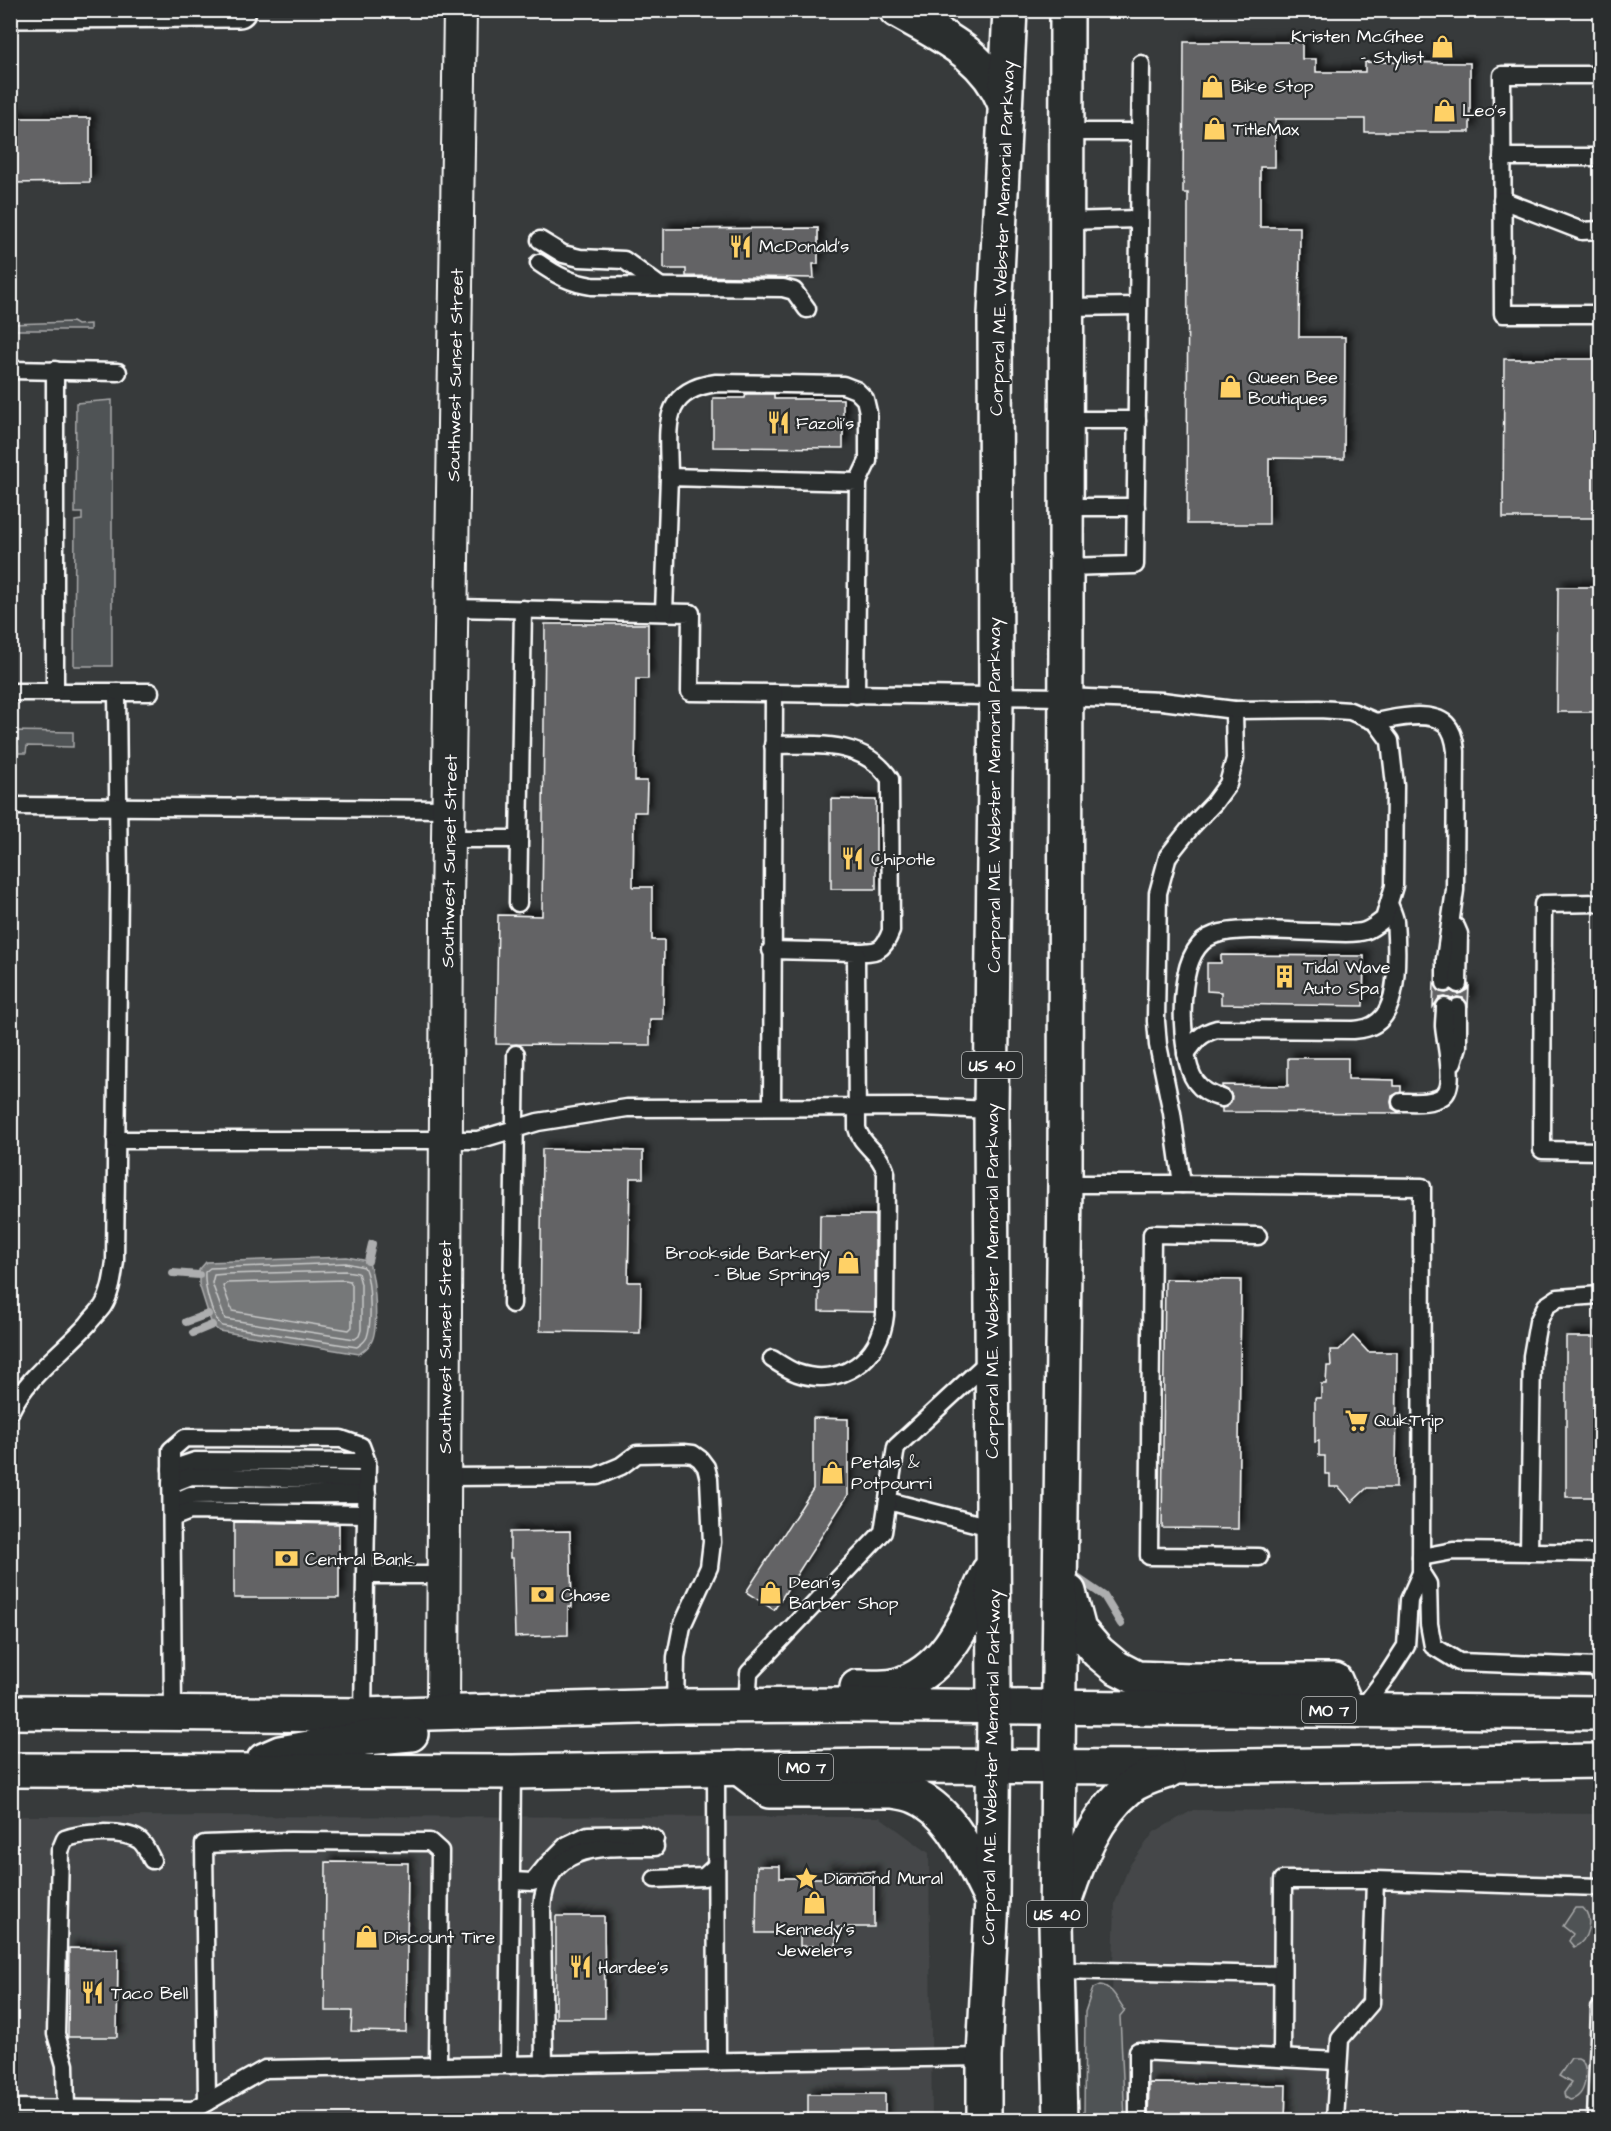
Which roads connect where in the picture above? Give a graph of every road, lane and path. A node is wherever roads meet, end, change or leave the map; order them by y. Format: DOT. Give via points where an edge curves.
graph roads {
  1 [pos="239,10"];
  2 [pos="460,10"];
  3 [pos="896,10"];
  4 [pos="1010,10"];
  5 [pos="1067,10"];
  6 [pos="10,11"];
  7 [pos="62,11"];
  8 [pos="1141,64"];
  9 [pos="1600,75"];
  10 [pos="1005,104"];
  11 [pos="1067,132"];
  12 [pos="1140,132"];
  13 [pos="1600,157"];
  14 [pos="1502,158"];
  15 [pos="1502,200"];
  16 [pos="1138,219"];
  17 [pos="1066,221"];
  18 [pos="1600,231"];
  19 [pos="540,240"];
  20 [pos="539,263"];
  21 [pos="661,287"];
  22 [pos="1137,306"];
  23 [pos="1066,307"];
  24 [pos="807,309"];
  25 [pos="1600,314"];
  26 [pos="10,370"];
  27 [pos="55,370"];
  28 [pos="118,372"];
  29 [pos="1065,420"];
  30 [pos="1137,420"];
  31 [pos="669,477"];
  32 [pos="858,482"];
  33 [pos="1065,507"];
  34 [pos="1136,507"];
  35 [pos="1065,567"];
  36 [pos="452,608"];
  37 [pos="523,609"];
  38 [pos="664,612"];
  39 [pos="10,692"];
  40 [pos="55,692"];
  41 [pos="117,692"];
  42 [pos="150,692"];
  43 [pos="774,693"];
  44 [pos="856,694"];
  45 [pos="996,697"];
  46 [pos="1064,697"];
  47 [pos="1234,710"];
  48 [pos="1376,722"];
  49 [pos="773,745"];
  50 [pos="10,806"];
  51 [pos="117,807"];
  52 [pos="450,824"];
  53 [pos="519,839"];
  54 [pos="518,903"];
  55 [pos="1389,903"];
  56 [pos="1600,903"];
  57 [pos="771,951"];
  58 [pos="856,952"];
  59 [pos="1452,984"];
  60 [pos="1451,1007"];
  61 [pos="516,1054"];
  62 [pos="1186,1054"];
  63 [pos="1222,1098"];
  64 [pos="1401,1102"];
  65 [pos="772,1107"];
  66 [pos="856,1107"];
  67 [pos="991,1110"];
  68 [pos="515,1129"];
  69 [pos="116,1140"];
  70 [pos="446,1140"];
  71 [pos="1600,1151"];
  72 [pos="1065,1184"];
  73 [pos="1182,1184"];
  74 [pos="1257,1236"];
  75 [pos="1600,1295"];
  76 [pos="512,1304"];
  77 [pos="993,1357"];
  78 [pos="772,1359"];
  79 [pos="10,1412"];
  80 [pos="367,1462"];
  81 [pos="171,1477"];
  82 [pos="445,1477"];
  83 [pos="367,1487"];
  84 [pos="888,1501"];
  85 [pos="172,1510"];
  86 [pos="366,1514"];
  87 [pos="994,1543"];
  88 [pos="1061,1544"];
  89 [pos="1529,1552"];
  90 [pos="1600,1553"];
  91 [pos="1259,1557"];
  92 [pos="1421,1565"];
  93 [pos="365,1575"];
  94 [pos="444,1575"];
  95 [pos="1600,1674"];
  96 [pos="675,1706"];
  97 [pos="763,1706"];
  98 [pos="994,1707"];
  99 [pos="1058,1707"];
  100 [pos="1355,1710"];
  101 [pos="10,1712"];
  102 [pos="443,1712"];
  103 [pos="1600,1713"];
  104 [pos="173,1714"];
  105 [pos="363,1715"];
  106 [pos="1600,1761"];
  107 [pos="993,1766"];
  108 [pos="1058,1767"];
  109 [pos="1179,1767"];
  110 [pos="727,1768"];
  111 [pos="10,1770"];
  112 [pos="241,1771"];
  113 [pos="512,1772"];
  114 [pos="152,1860"];
  115 [pos="716,1866"];
  116 [pos="656,1879"];
  117 [pos="1375,1880"];
  118 [pos="511,1881"];
  119 [pos="1600,1887"];
  120 [pos="992,1900"];
  121 [pos="1056,1924"];
  122 [pos="1058,1970"];
  123 [pos="1282,1975"];
  124 [pos="1600,2009"];
  125 [pos="1282,2058"];
  126 [pos="1338,2061"];
  127 [pos="717,2062"];
  128 [pos="509,2065"];
  129 [pos="544,2065"];
  130 [pos="438,2066"];
  131 [pos="984,2070"];
  132 [pos="207,2102"];
  133 [pos="10,2108"];
  134 [pos="66,2109"];
  135 [pos="984,2121"];
  136 [pos="999,2121"];
  137 [pos="1061,2121"];
  138 [pos="1138,2121"];
  139 [pos="1335,2121"];
  140 [pos="1596,2121"];
  1 -- 7 [label="main road"];
  2 -- 36 [label="street, Southwest Sunset Street"];
  3 -- 10 [label="main road" via="962,48 987,72"];
  4 -- 10 [label="main road, Corporal M.E. Webster Memorial Parkway / US 40"];
  5 -- 11 [label="main road, US 40"];
  6 -- 7 [label="main road"];
  8 -- 12 [label="lane"];
  9 -- 14 [label="lane" via="1502,75"];
  10 -- 45 [label="main road, Corporal M.E. Webster Memorial Parkway / US 40" via="995,315"];
  11 -- 12 [label="lane"];
  11 -- 17 [label="main road, US 40"];
  12 -- 16 [label="lane"];
  13 -- 14 [label="lane"];
  14 -- 15 [label="lane"];
  15 -- 18 [label="lane" via="1582,231"];
  15 -- 25 [label="lane" via="1503,314"];
  16 -- 17 [label="lane"];
  16 -- 22 [label="lane"];
  17 -- 23 [label="main road, US 40"];
  19 -- 21 [label="lane" via="563,254 624,260"];
  20 -- 21 [label="lane" via="574,284"];
  21 -- 24 [label="lane" via="783,288 794,291"];
  22 -- 23 [label="lane"];
  22 -- 30 [label="lane"];
  23 -- 29 [label="main road, US 40"];
  26 -- 27 [label="lane"];
  27 -- 28 [label="lane"];
  27 -- 40 [label="lane"];
  29 -- 30 [label="lane"];
  29 -- 33 [label="main road, US 40"];
  30 -- 34 [label="lane"];
  31 -- 32 [label="lane"];
  31 -- 32 [label="lane" via="670,414 688,390 716,383 843,385 865,399 868,412 868,461"];
  31 -- 38 [label="lane"];
  32 -- 44 [label="lane"];
  33 -- 34 [label="lane"];
  33 -- 35 [label="main road, US 40"];
  34 -- 35 [label="lane" via="1135,565"];
  35 -- 46 [label="main road, US 40"];
  36 -- 37 [label="lane"];
  36 -- 52 [label="street, Southwest Sunset Street"];
  37 -- 38 [label="lane"];
  37 -- 53 [label="lane"];
  38 -- 43 [label="lane" via="691,613 690,692"];
  39 -- 40 [label="lane"];
  40 -- 41 [label="lane"];
  41 -- 42 [label="lane"];
  41 -- 51 [label="lane"];
  43 -- 44 [label="lane"];
  43 -- 49 [label="lane"];
  44 -- 45 [label="lane"];
  45 -- 46 [label="lane"];
  45 -- 67 [label="main road, Corporal M.E. Webster Memorial Parkway / US 40"];
  46 -- 47 [label="lane" via="1162,701"];
  46 -- 72 [label="main road, US 40"];
  47 -- 48 [label="lane" via="1350,711"];
  47 -- 73 [label="lane" via="1235,759 1228,784 1168,856 1158,893 1156,1021"];
  48 -- 55 [label="lane" via="1390,741 1395,785 1394,886"];
  48 -- 59 [label="lane" via="1402,716 1431,718 1446,723 1454,737 1455,890 1445,959"];
  49 -- 57 [label="lane"];
  49 -- 58 [label="lane" via="842,746 884,769 890,779 891,931 881,949"];
  50 -- 51 [label="lane"];
  51 -- 52 [label="lane"];
  51 -- 69 [label="lane"];
  52 -- 53 [label="lane"];
  52 -- 70 [label="street, Southwest Sunset Street"];
  53 -- 54 [label="lane"];
  55 -- 62 [label="lane" via="1384,919 1365,931 1236,932 1212,936 1196,950 1186,967"];
  55 -- 62 [label="lane" via="1395,919 1395,976 1391,1005 1381,1020 1370,1028 1353,1030 1217,1029 1204,1032"];
  56 -- 71 [label="lane" via="1543,904 1542,1138 1542,1150"];
  57 -- 58 [label="lane"];
  57 -- 65 [label="lane"];
  58 -- 66 [label="lane"];
  60 -- 64 [label="lane" via="1444,1026 1450,1071 1448,1089 1443,1096 1428,1101"];
  61 -- 68 [label="lane"];
  62 -- 63 [label="lane" via="1189,1073 1197,1086"];
  65 -- 66 [label="lane"];
  65 -- 68 [label="lane" via="627,1108"];
  66 -- 67 [label="lane"];
  66 -- 78 [label="lane" via="858,1134 878,1155 886,1173 883,1330 875,1349 846,1372 830,1376 797,1373"];
  67 -- 77 [label="main road, Corporal M.E. Webster Memorial Parkway / US 40"];
  68 -- 70 [label="lane" via="478,1140"];
  68 -- 76 [label="lane"];
  69 -- 70 [label="lane"];
  69 -- 79 [label="lane" via="115,1261 103,1306 42,1369"];
  70 -- 82 [label="street, Southwest Sunset Street"];
  72 -- 73 [label="lane"];
  72 -- 88 [label="main road, US 40"];
  73 -- 92 [label="lane" via="1422,1187"];
  74 -- 91 [label="lane" via="1152,1234 1149,1556"];
  75 -- 89 [label="lane" via="1558,1298 1546,1306 1538,1322 1532,1356"];
  77 -- 84 [label="lane" via="896,1447"];
  77 -- 87 [label="main road, Corporal M.E. Webster Memorial Parkway / US 40"];
  80 -- 81 [label="lane" via="195,1461"];
  80 -- 81 [label="lane" via="361,1446 341,1439 185,1438 171,1450"];
  80 -- 83 [label="lane"];
  81 -- 83 [label="lane"];
  81 -- 85 [label="lane"];
  82 -- 94 [label="street, Southwest Sunset Street"];
  82 -- 96 [label="lane" via="597,1476 637,1454 659,1452 693,1454 700,1459 708,1479 712,1542 709,1567 682,1626 676,1657"];
  83 -- 85 [label="lane" via="190,1495"];
  83 -- 86 [label="lane"];
  84 -- 87 [label="lane"];
  84 -- 97 [label="lane" via="883,1532 749,1673"];
  85 -- 86 [label="lane"];
  85 -- 104 [label="lane"];
  86 -- 93 [label="lane"];
  87 -- 97 [label="main road" via="971,1611 954,1641 925,1672 892,1686 822,1689"];
  87 -- 98 [label="main road, Corporal M.E. Webster Memorial Parkway / US 40"];
  88 -- 99 [label="main road, US 40"];
  88 -- 100 [label="main road" via="1079,1630 1116,1667 1137,1678 1335,1680"];
  89 -- 90 [label="lane"];
  89 -- 92 [label="lane" via="1453,1551"];
  92 -- 95 [label="lane" via="1428,1584 1433,1646 1459,1662 1598,1667"];
  92 -- 100 [label="lane" via="1409,1600 1406,1646 1388,1674"];
  93 -- 94 [label="lane"];
  93 -- 105 [label="lane"];
  94 -- 102 [label="street, Southwest Sunset Street"];
  96 -- 97 [label="main road, MO 7"];
  96 -- 102 [label="main road, MO 7"];
  97 -- 98 [label="main road, MO 7"];
  98 -- 99 [label="main road, MO 7"];
  98 -- 107 [label="main road, Corporal M.E. Webster Memorial Parkway / US 40"];
  99 -- 100 [label="main road, MO 7"];
  99 -- 108 [label="main road, US 40"];
  100 -- 103 [label="main road, MO 7"];
  101 -- 104 [label="main road, MO 7"];
  102 -- 105 [label="main road, MO 7"];
  102 -- 112 [label="main road" via="432,1728 280,1753"];
  104 -- 105 [label="main road, MO 7"];
  106 -- 109 [label="main road, MO 7"];
  107 -- 108 [label="main road, MO 7"];
  107 -- 110 [label="main road, MO 7"];
  107 -- 120 [label="main road, Corporal M.E. Webster Memorial Parkway / US 40"];
  108 -- 109 [label="main road, MO 7"];
  108 -- 121 [label="main road, US 40"];
  109 -- 121 [label="main road" via="1130,1787 1110,1808 1080,1855"];
  110 -- 113 [label="main road, MO 7"];
  110 -- 115 [label="lane"];
  110 -- 120 [label="main road" via="769,1791 911,1794 932,1806 954,1830"];
  111 -- 112 [label="main road, MO 7"];
  112 -- 113 [label="main road, MO 7"];
  113 -- 118 [label="lane"];
  114 -- 134 [label="lane" via="141,1841 122,1834 76,1834 65,1839 60,1851 56,2034 65,2065"];
  115 -- 116 [label="lane" via="704,1877"];
  115 -- 127 [label="lane"];
  117 -- 119 [label="lane"];
  117 -- 123 [label="lane" via="1283,1880"];
  117 -- 126 [label="lane" via="1371,2003 1340,2039"];
  118 -- 128 [label="lane"];
  118 -- 129 [label="lane" via="533,1882 567,1845 588,1835 641,1834 655,1843 584,1850 561,1864 548,1880 542,1908"];
  120 -- 131 [label="main road, Corporal M.E. Webster Memorial Parkway / US 40"];
  121 -- 122 [label="main road, US 40"];
  122 -- 123 [label="lane"];
  122 -- 137 [label="main road, US 40"];
  123 -- 125 [label="lane"];
  124 -- 140 [label="lane"];
  125 -- 126 [label="lane"];
  125 -- 138 [label="lane" via="1138,2051"];
  126 -- 139 [label="lane"];
  127 -- 129 [label="lane"];
  127 -- 131 [label="lane"];
  128 -- 129 [label="lane"];
  128 -- 130 [label="lane"];
  130 -- 132 [label="lane" via="265,2069"];
  130 -- 132 [label="lane" via="440,1851 430,1842 290,1840 204,1844"];
  131 -- 135 [label="main road, Corporal M.E. Webster Memorial Parkway / US 40"];
  131 -- 136 [label="main road"];
  132 -- 134 [label="lane" via="193,2110"];
  133 -- 134 [label="lane"];
}
